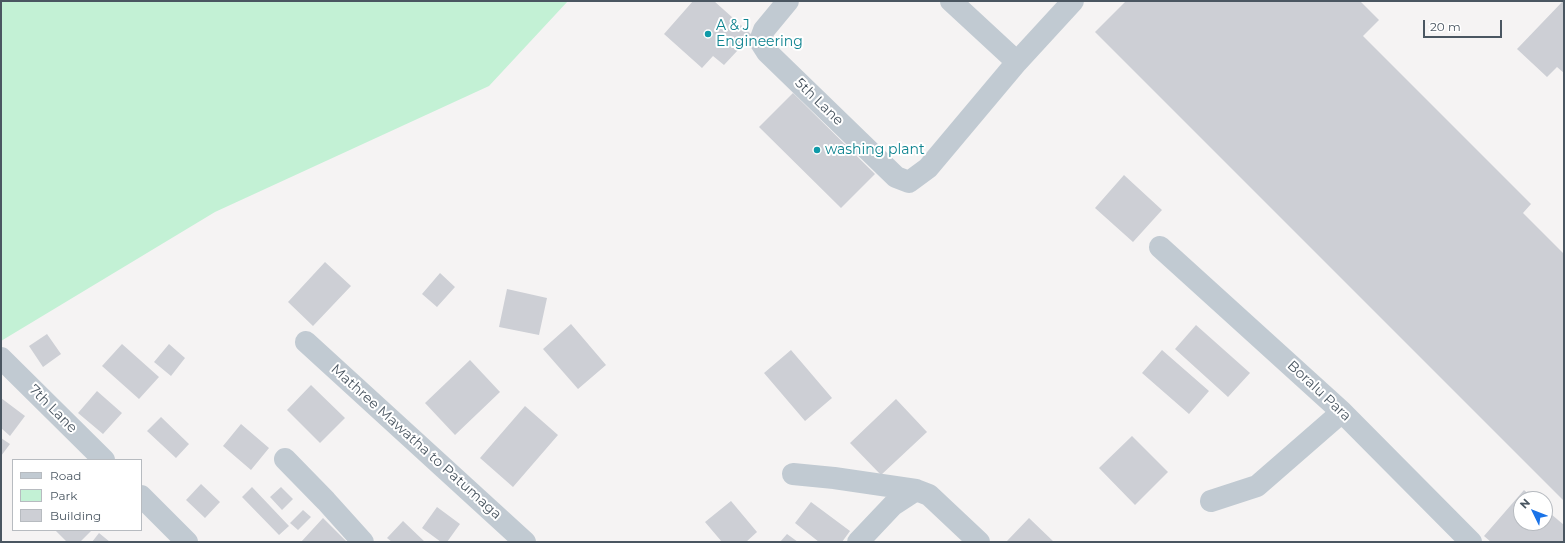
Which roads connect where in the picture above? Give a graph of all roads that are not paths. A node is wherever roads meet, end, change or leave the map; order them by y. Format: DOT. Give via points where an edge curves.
graph roads {
  1 [pos="788,1"];
  2 [pos="951,1"];
  3 [pos="1072,1"];
  4 [pos="1017,62"];
  5 [pos="1160,247"];
  6 [pos="306,342"];
  7 [pos="1,358"];
  8 [pos="1342,412"];
  9 [pos="103,459"];
  10 [pos="285,459"];
  11 [pos="793,474"];
  12 [pos="916,490"];
  13 [pos="142,497"];
  14 [pos="1211,501"];
  15 [pos="187,542"];
  16 [pos="363,542"];
  17 [pos="525,542"];
  18 [pos="858,542"];
  19 [pos="979,542"];
  20 [pos="1471,542"];
  1 -- 4 [label="street, 5th Lane" via="764,30 760,41 767,52 896,176 909,182 928,168"];
  2 -- 4 [label="street"];
  3 -- 4 [label="street"];
  5 -- 8 [label="street, Boralu Para"];
  6 -- 17 [label="street, Mathree Mawatha to Patumaga"];
  7 -- 9 [label="street, 7th Lane"];
  8 -- 14 [label="street" via="1257,486"];
  8 -- 20 [label="street, Boralu Para"];
  10 -- 16 [label="street"];
  11 -- 12 [label="street"];
  12 -- 18 [label="street" via="893,505"];
  12 -- 19 [label="street" via="929,495"];
  13 -- 15 [label="street"];
}
